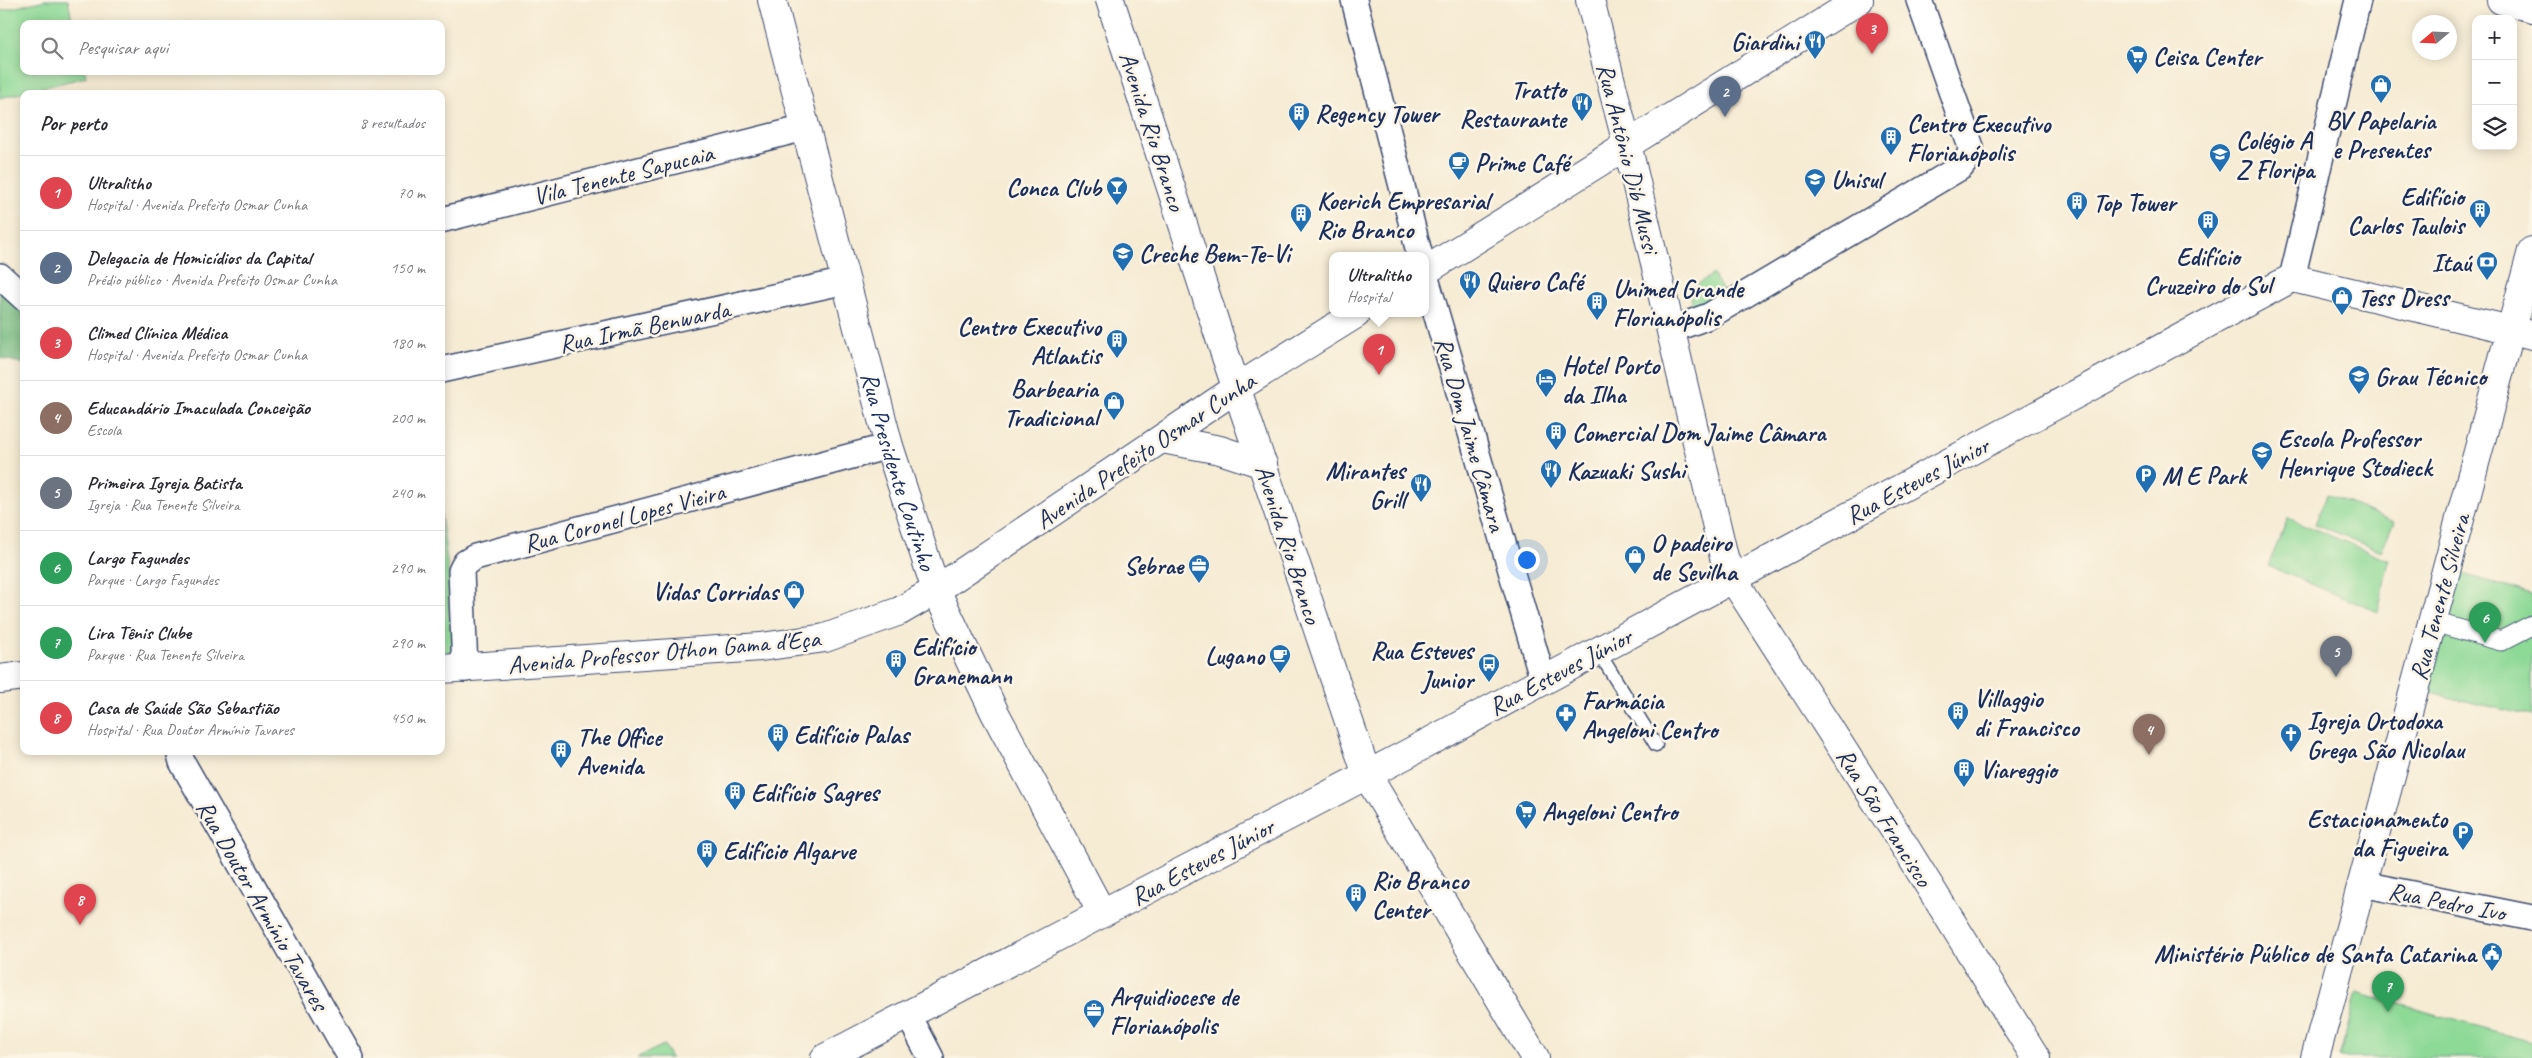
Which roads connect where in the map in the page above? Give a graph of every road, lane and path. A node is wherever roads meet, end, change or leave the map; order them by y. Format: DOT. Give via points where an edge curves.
graph roads {
  1 [pos="772,0"];
  2 [pos="1110,0"];
  3 [pos="1354,0"];
  4 [pos="1590,0"];
  5 [pos="1859,0"];
  6 [pos="1919,0"];
  7 [pos="2358,0"];
  8 [pos="2501,0"];
  9 [pos="2532,8"];
  10 [pos="805,128"];
  11 [pos="1627,144"];
  12 [pos="445,219"];
  13 [pos="2532,251"];
  14 [pos="1419,252"];
  15 [pos="1429,268"];
  16 [pos="0,276"];
  17 [pos="2292,278"];
  18 [pos="846,281"];
  19 [pos="1429,289"];
  20 [pos="20,294"];
  21 [pos="1351,317"];
  22 [pos="1671,330"];
  23 [pos="2521,332"];
  24 [pos="445,369"];
  25 [pos="1237,388"];
  26 [pos="1162,438"];
  27 [pos="889,446"];
  28 [pos="1263,464"];
  29 [pos="1732,579"];
  30 [pos="936,590"];
  31 [pos="2433,622"];
  32 [pos="2532,625"];
  33 [pos="1598,651"];
  34 [pos="453,669"];
  35 [pos="20,676"];
  36 [pos="0,679"];
  37 [pos="1543,680"];
  38 [pos="1656,745"];
  39 [pos="181,755"];
  40 [pos="1367,775"];
  41 [pos="2362,884"];
  42 [pos="1102,913"];
  43 [pos="2532,918"];
  44 [pos="908,1014"];
  45 [pos="351,1058"];
  46 [pos="825,1058"];
  47 [pos="931,1058"];
  48 [pos="1535,1058"];
  49 [pos="2036,1058"];
  50 [pos="2315,1058"];
  1 -- 10 [label="street, Rua Presidente Coutinho"];
  2 -- 25 [label="street, Avenida Rio Branco"];
  3 -- 14 [label="street"];
  4 -- 11 [label="street, Rua Antônio Dib Mussi"];
  5 -- 11 [label="street"];
  6 -- 22 [label="street" via="1971,147 1970,155 1961,167 1718,311"];
  7 -- 17 [label="street"];
  8 -- 9 [label="street"];
  10 -- 12 [label="street, Vila Tenente Sapucaia"];
  10 -- 18 [label="street, Rua Presidente Coutinho"];
  11 -- 15 [label="street"];
  11 -- 22 [label="street, Rua Antônio Dib Mussi"];
  13 -- 23 [label="street, Rua Tenente Silveira"];
  16 -- 20 [label="street"];
  17 -- 23 [label="street"];
  17 -- 29 [label="street, Rua Esteves Júnior"];
  18 -- 24 [label="street, Rua Irmã Benwarda"];
  18 -- 27 [label="street, Rua Presidente Coutinho"];
  19 -- 37 [label="street, Rua Dom Jaime Câmara"];
  21 -- 25 [label="street, Avenida Prefeito Osmar Cunha"];
  22 -- 29 [label="street, Rua Antônio Dib Mussi" via="1724,557"];
  23 -- 31 [label="street, Rua Tenente Silveira"];
  25 -- 26 [label="street, Avenida Prefeito Osmar Cunha"];
  25 -- 28 [label="street, Avenida Rio Branco"];
  26 -- 28 [label="street" via="1220,450"];
  26 -- 30 [label="street, Avenida Prefeito Osmar Cunha"];
  27 -- 30 [label="street, Rua Presidente Coutinho"];
  27 -- 34 [label="street, Rua Coronel Lopes Vieira" via="475,557 460,571"];
  28 -- 40 [label="street, Avenida Rio Branco"];
  29 -- 33 [label="street, Rua Esteves Júnior"];
  29 -- 49 [label="street, Rua São Francisco" via="1897,834"];
  30 -- 34 [label="street, Avenida Professor Othon Gama d'Eça" via="900,611 825,638 761,647"];
  30 -- 42 [label="street, Rua Presidente Coutinho" via="995,713"];
  31 -- 32 [label="street" via="2501,641"];
  31 -- 41 [label="street, Rua Tenente Silveira"];
  33 -- 37 [label="street, Rua Esteves Júnior"];
  33 -- 38 [label="lane"];
  35 -- 36 [label="street"];
  37 -- 40 [label="street, Rua Esteves Júnior"];
  39 -- 45 [label="street, Rua Doutor Armínio Tavares"];
  40 -- 42 [label="street, Rua Esteves Júnior"];
  40 -- 48 [label="street, Avenida Rio Branco"];
  41 -- 43 [label="street, Rua Pedro Ivo"];
  41 -- 50 [label="street, Rua Tenente Silveira"];
  42 -- 44 [label="street, Rua Esteves Júnior"];
  44 -- 46 [label="street, Rua Esteves Júnior"];
  44 -- 47 [label="street"];
}
